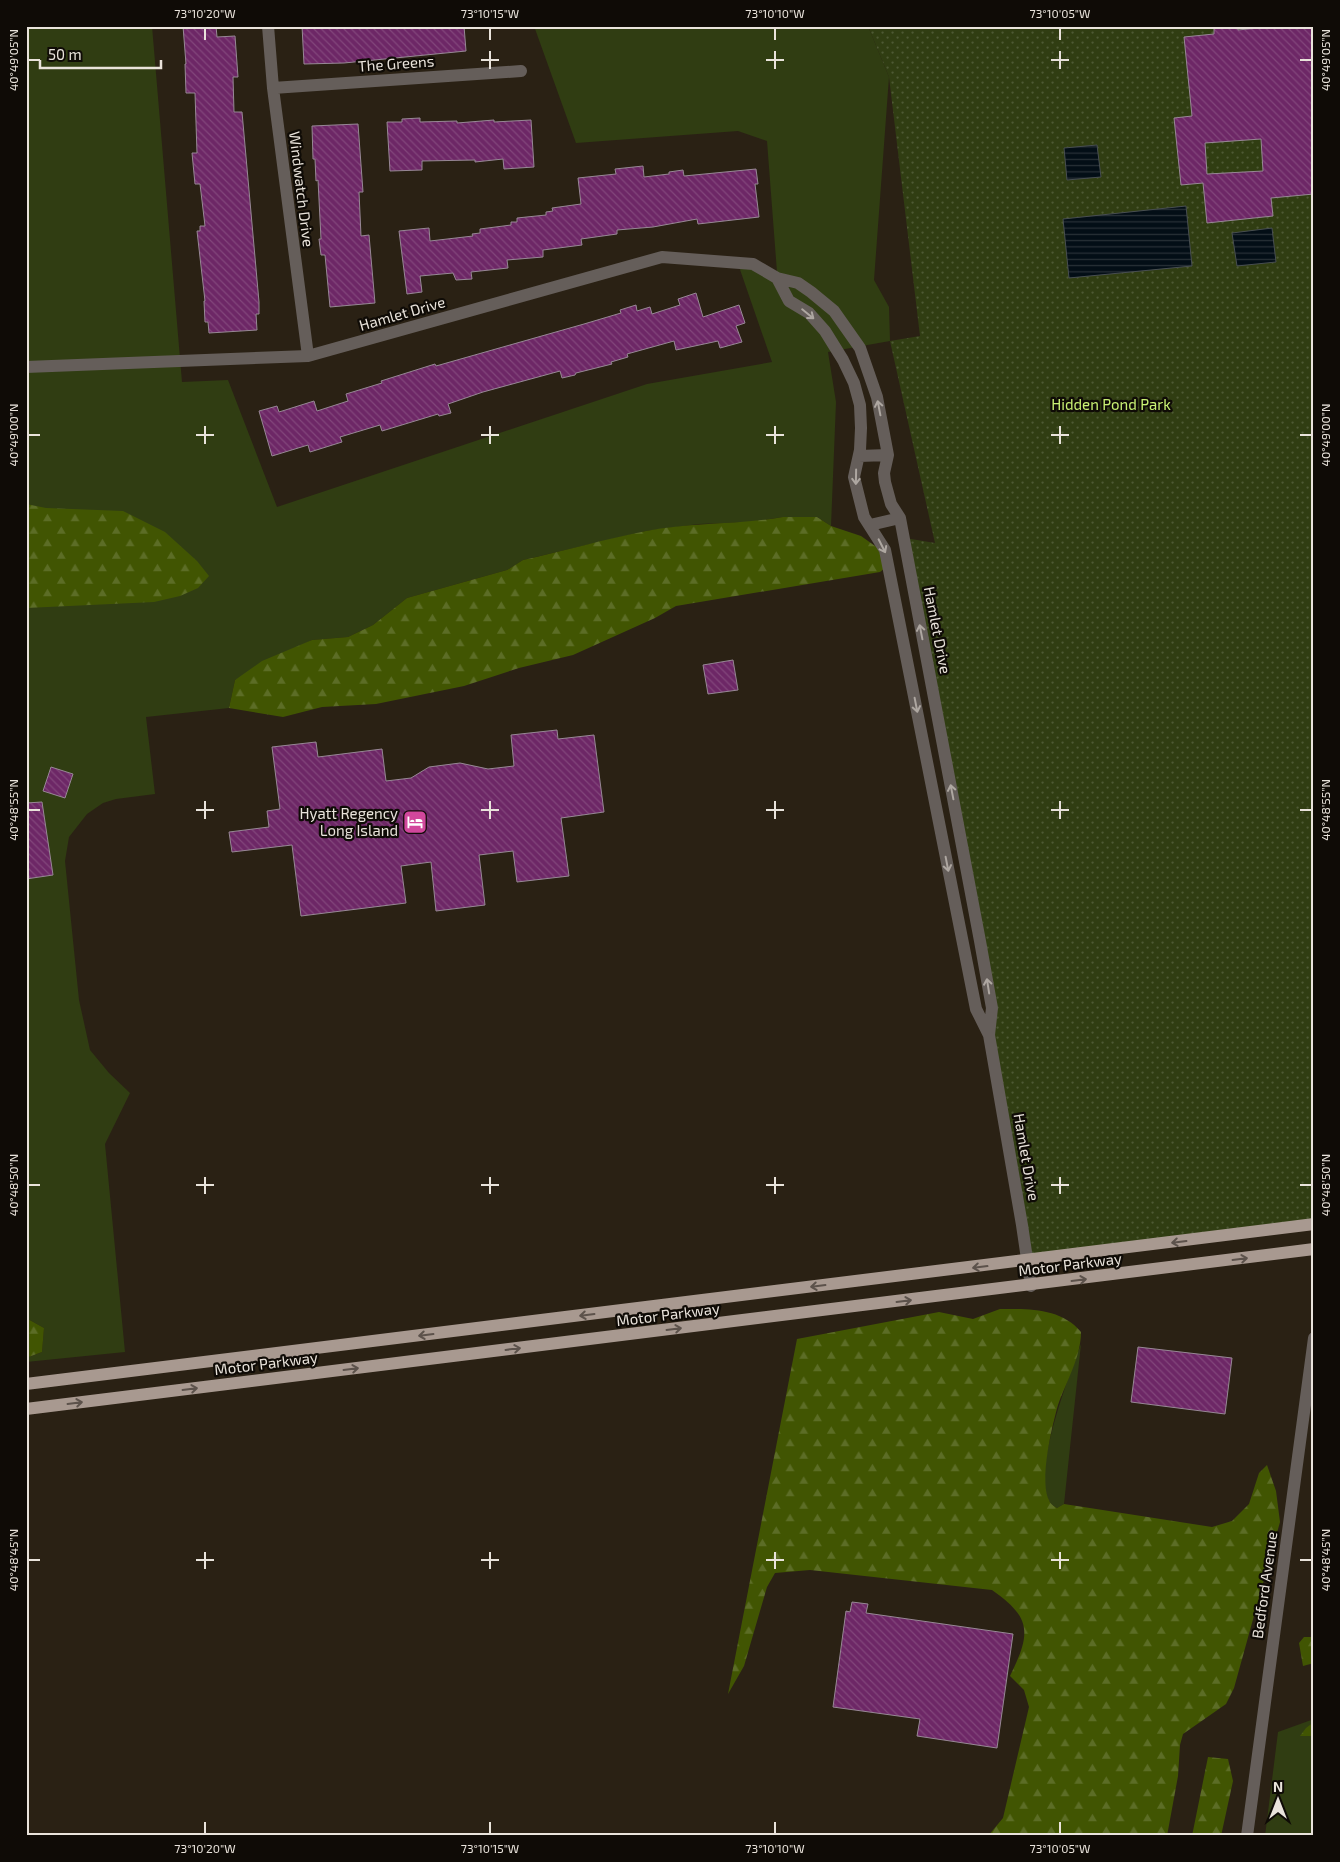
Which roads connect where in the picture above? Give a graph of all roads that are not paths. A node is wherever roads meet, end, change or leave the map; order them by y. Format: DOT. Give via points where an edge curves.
graph roads {
  1 [pos="268,26"];
  2 [pos="521,71"];
  3 [pos="272,88"];
  4 [pos="777,278"];
  5 [pos="308,356"];
  6 [pos="26,367"];
  7 [pos="859,456"];
  8 [pos="888,456"];
  9 [pos="900,518"];
  10 [pos="870,525"];
  11 [pos="989,1034"];
  12 [pos="1314,1224"];
  13 [pos="1314,1250"];
  14 [pos="1028,1261"];
  15 [pos="1031,1286"];
  16 [pos="1314,1338"];
  17 [pos="26,1384"];
  18 [pos="26,1409"];
  19 [pos="1247,1836"];
  1 -- 3 [label="street, Windwatch Drive"];
  2 -- 3 [label="street, The Greens"];
  3 -- 5 [label="street, Windwatch Drive"];
  4 -- 5 [label="street, Hamlet Drive" via="752,264 662,257"];
  4 -- 7 [label="street, Hamlet Drive, one-way" via="790,301 809,313 825,331 854,383 862,428"];
  8 -- 4 [label="street, Hamlet Drive, one-way" via="877,397 860,348 834,311 798,283"];
  5 -- 6 [label="street, Hamlet Drive"];
  7 -- 8 [label="street"];
  7 -- 10 [label="street, Hamlet Drive, one-way" via="854,477 864,517"];
  8 -- 9 [label="street, Hamlet Drive" via="885,482 891,504"];
  9 -- 10 [label="street"];
  11 -- 9 [label="street, Hamlet Drive, one-way" via="992,1008"];
  10 -- 11 [label="street, Hamlet Drive, one-way" via="886,550 976,1009"];
  11 -- 14 [label="street, Hamlet Drive"];
  12 -- 14 [label="main road, Motor Parkway, one-way"];
  15 -- 13 [label="main road, Motor Parkway, one-way"];
  14 -- 15 [label="street, Hamlet Drive"];
  14 -- 17 [label="main road, Motor Parkway, one-way"];
  18 -- 15 [label="main road, Motor Parkway, one-way"];
  16 -- 19 [label="street, Bedford Avenue"];
}
